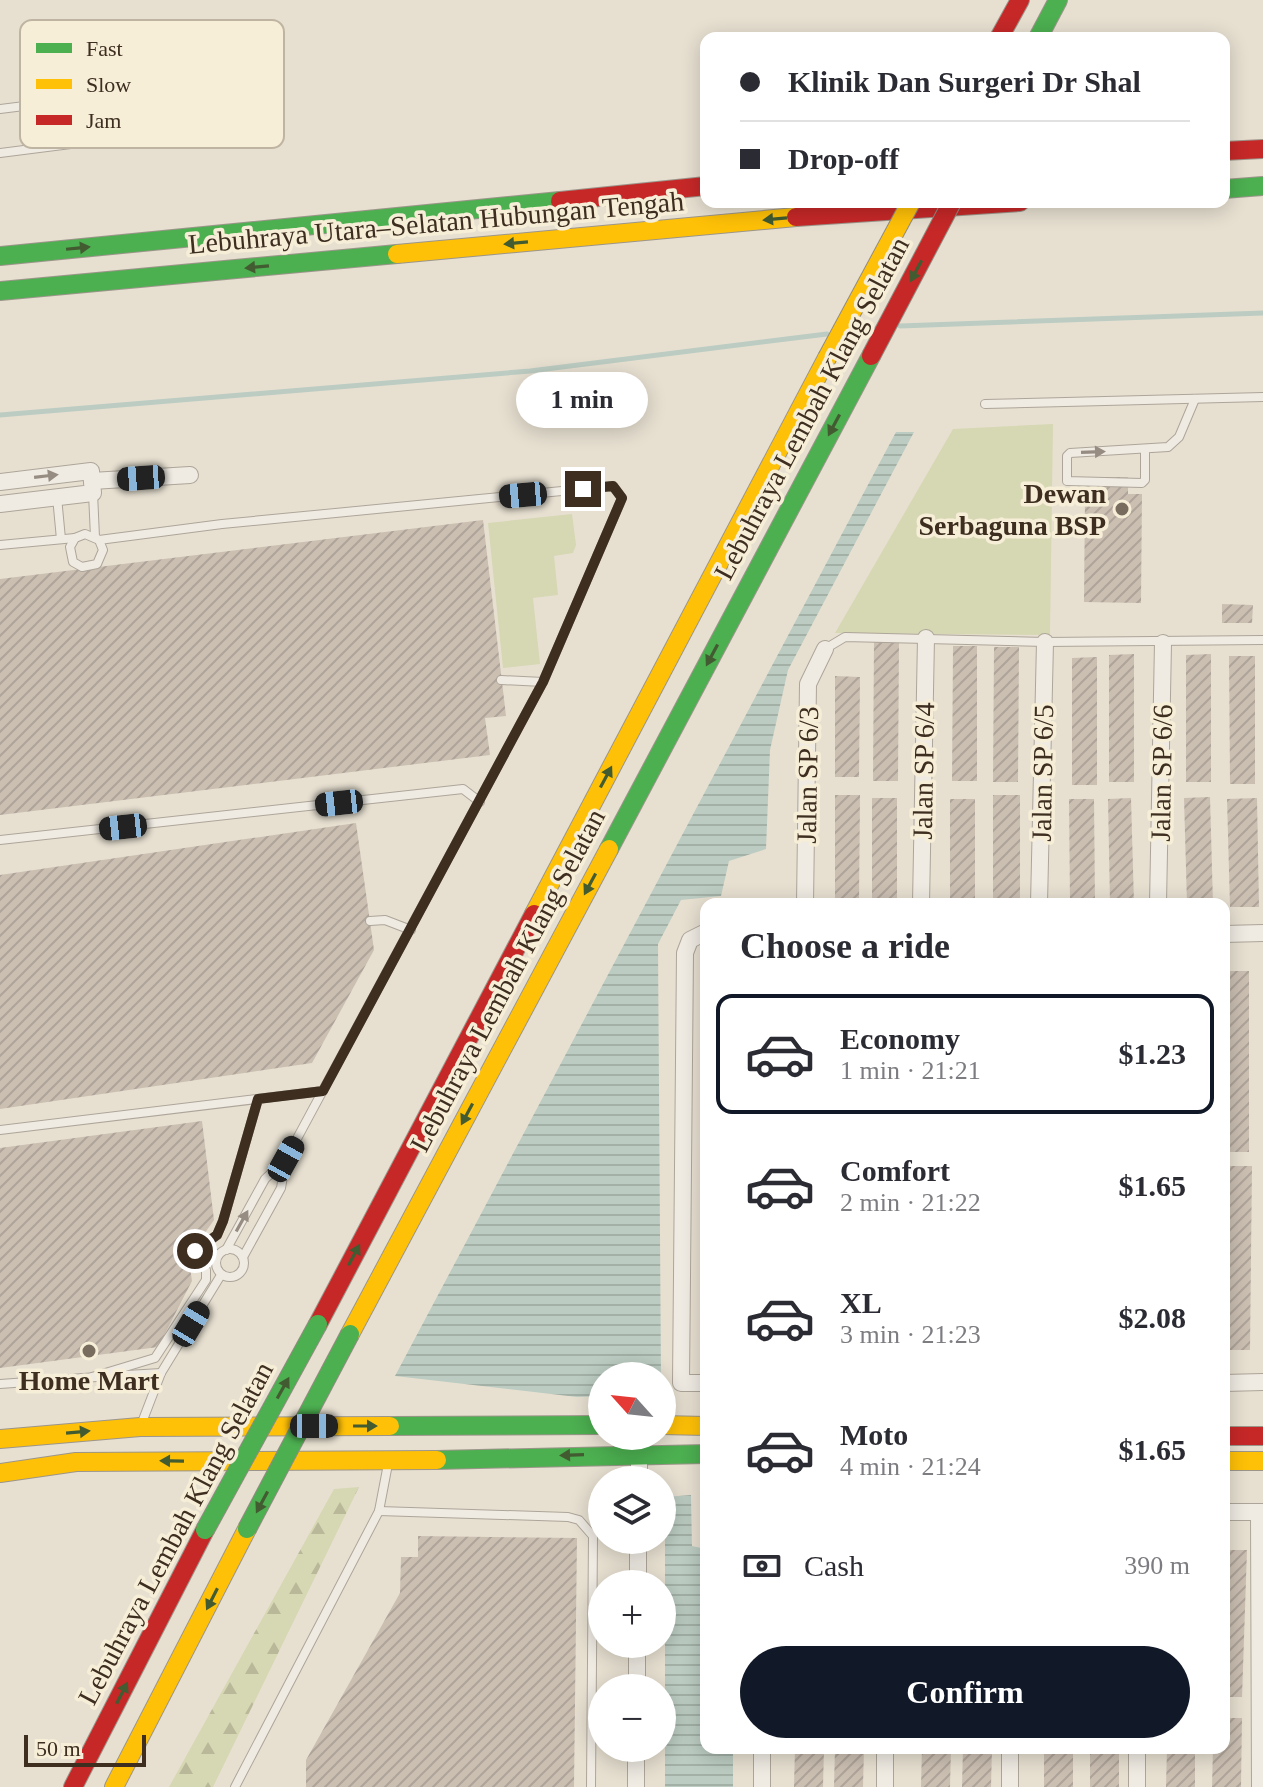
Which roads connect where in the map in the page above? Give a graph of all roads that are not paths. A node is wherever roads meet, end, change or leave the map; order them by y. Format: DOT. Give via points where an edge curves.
graph roads {
  1 [pos="1020,0"];
  2 [pos="1058,0"];
  3 [pos="1002,32"];
  4 [pos="1041,32"];
  5 [pos="20,106"];
  6 [pos="0,109"];
  7 [pos="39,148"];
  8 [pos="1263,149"];
  9 [pos="1230,151"];
  10 [pos="0,153"];
  11 [pos="1263,186"];
  12 [pos="700,187"];
  13 [pos="1230,189"];
  14 [pos="908,208"];
  15 [pos="930,208"];
  16 [pos="949,208"];
  17 [pos="0,256"];
  18 [pos="0,291"];
  19 [pos="1263,397"];
  20 [pos="1195,399"];
  21 [pos="985,404"];
  22 [pos="1145,450"];
  23 [pos="190,475"];
  24 [pos="0,482"];
  25 [pos="92,487"];
  26 [pos="57,497"];
  27 [pos="0,504"];
  28 [pos="75,538"];
  29 [pos="97,538"];
  30 [pos="61,539"];
  31 [pos="0,545"];
  32 [pos="926,638"];
  33 [pos="1263,640"];
  34 [pos="1045,642"];
  35 [pos="1163,643"];
  36 [pos="825,649"];
  37 [pos="501,680"];
  38 [pos="543,682"];
  39 [pos="480,802"];
  40 [pos="0,840"];
  41 [pos="805,898"];
  42 [pos="921,898"];
  43 [pos="1039,898"];
  44 [pos="1158,898"];
  45 [pos="370,921"];
  46 [pos="411,930"];
  47 [pos="1263,933"];
  48 [pos="1230,934"];
  49 [pos="700,935"];
  50 [pos="323,1091"];
  51 [pos="258,1099"];
  52 [pos="0,1130"];
  53 [pos="286,1159"];
  54 [pos="226,1250"];
  55 [pos="243,1257"];
  56 [pos="221,1275"];
  57 [pos="161,1373"];
  58 [pos="92,1377"];
  59 [pos="1263,1382"];
  60 [pos="700,1383"];
  61 [pos="1230,1383"];
  62 [pos="0,1384"];
  63 [pos="588,1425"];
  64 [pos="676,1425"];
  65 [pos="700,1426"];
  66 [pos="140,1427"];
  67 [pos="1230,1436"];
  68 [pos="1263,1436"];
  69 [pos="0,1439"];
  70 [pos="588,1448"];
  71 [pos="676,1450"];
  72 [pos="700,1453"];
  73 [pos="389,1461"];
  74 [pos="1230,1461"];
  75 [pos="1263,1461"];
  76 [pos="0,1473"];
  77 [pos="379,1511"];
  78 [pos="1230,1512"];
  79 [pos="1261,1512"];
  80 [pos="762,1754"];
  81 [pos="885,1754"];
  82 [pos="1010,1754"];
  83 [pos="1137,1754"];
  84 [pos="636,1762"];
  85 [pos="71,1787"];
  86 [pos="114,1787"];
  87 [pos="235,1787"];
  88 [pos="591,1787"];
  89 [pos="636,1787"];
  90 [pos="762,1787"];
  91 [pos="885,1787"];
  92 [pos="1010,1787"];
  93 [pos="1137,1787"];
  94 [pos="1260,1787"];
  1 -- 3 [label="main road"];
  2 -- 4 [label="main road"];
  5 -- 6 [label="lane"];
  7 -- 10 [label="lane"];
  8 -- 9 [label="main road"];
  11 -- 13 [label="main road"];
  17 -- 12 [label="main road, Lebuhraya Utara–Selatan Hubungan Tengah, one-way"];
  85 -- 14 [label="main road, Lebuhraya Lembah Klang Selatan, one-way, bridge"];
  15 -- 18 [label="main road, Lebuhraya Utara–Selatan Hubungan Tengah, one-way"];
  16 -- 86 [label="main road, Lebuhraya Lembah Klang Selatan, one-way, bridge"];
  19 -- 20 [label="lane"];
  20 -- 21 [label="lane"];
  20 -- 22 [label="lane" via="1174,443"];
  22 -- 22 [label="lane, one-way" via="1142,483 1067,481 1070,453"];
  23 -- 25 [label="street"];
  24 -- 25 [label="street, one-way" via="91,471"];
  25 -- 26 [label="street"];
  25 -- 29 [label="lane"];
  26 -- 27 [label="street"];
  26 -- 30 [label="lane"];
  28 -- 29 [label="lane"];
  28 -- 29 [label="lane" via="71,557 87,568 100,560 103,550"];
  28 -- 30 [label="lane"];
  29 -- 38 [label="lane" via="613,486 622,498"];
  30 -- 31 [label="lane"];
  32 -- 34 [label="lane"];
  32 -- 36 [label="lane" via="845,637"];
  32 -- 42 [label="street, Jalan SP 6/4"];
  33 -- 35 [label="lane"];
  34 -- 35 [label="lane"];
  34 -- 43 [label="street, Jalan SP 6/5"];
  35 -- 44 [label="street, Jalan SP 6/6"];
  36 -- 41 [label="street, Jalan SP 6/3" via="808,684"];
  37 -- 38 [label="lane"];
  38 -- 39 [label="lane"];
  39 -- 40 [label="lane" via="463,789"];
  39 -- 46 [label="lane"];
  45 -- 46 [label="lane" via="385,920"];
  46 -- 50 [label="lane"];
  47 -- 48 [label="street"];
  49 -- 60 [label="street" via="690,940 685,953 681,1383"];
  50 -- 51 [label="lane"];
  50 -- 53 [label="lane"];
  51 -- 52 [label="lane"];
  51 -- 58 [label="lane" via="223,1221 217,1235 195,1251 206,1280 155,1358"];
  54 -- 53 [label="lane, one-way" via="265,1179"];
  53 -- 55 [label="lane" via="281,1188"];
  54 -- 55 [label="lane"];
  54 -- 56 [label="lane" via="216,1263"];
  55 -- 56 [label="lane" via="239,1274"];
  56 -- 57 [label="lane"];
  57 -- 58 [label="lane"];
  57 -- 66 [label="lane"];
  58 -- 62 [label="lane"];
  59 -- 61 [label="street"];
  66 -- 63 [label="main road, one-way"];
  64 -- 65 [label="main road"];
  69 -- 66 [label="main road, one-way"];
  67 -- 68 [label="main road"];
  70 -- 73 [label="main road, one-way"];
  71 -- 72 [label="main road"];
  73 -- 76 [label="main road, one-way" via="76,1462"];
  73 -- 77 [label="lane"];
  74 -- 75 [label="main road"];
  77 -- 87 [label="lane"];
  77 -- 88 [label="lane" via="568,1517 590,1529"];
  78 -- 79 [label="street"];
  79 -- 94 [label="street"];
  80 -- 90 [label="street"];
  81 -- 91 [label="street"];
  82 -- 92 [label="street"];
  83 -- 93 [label="street"];
  84 -- 89 [label="street"];
}
